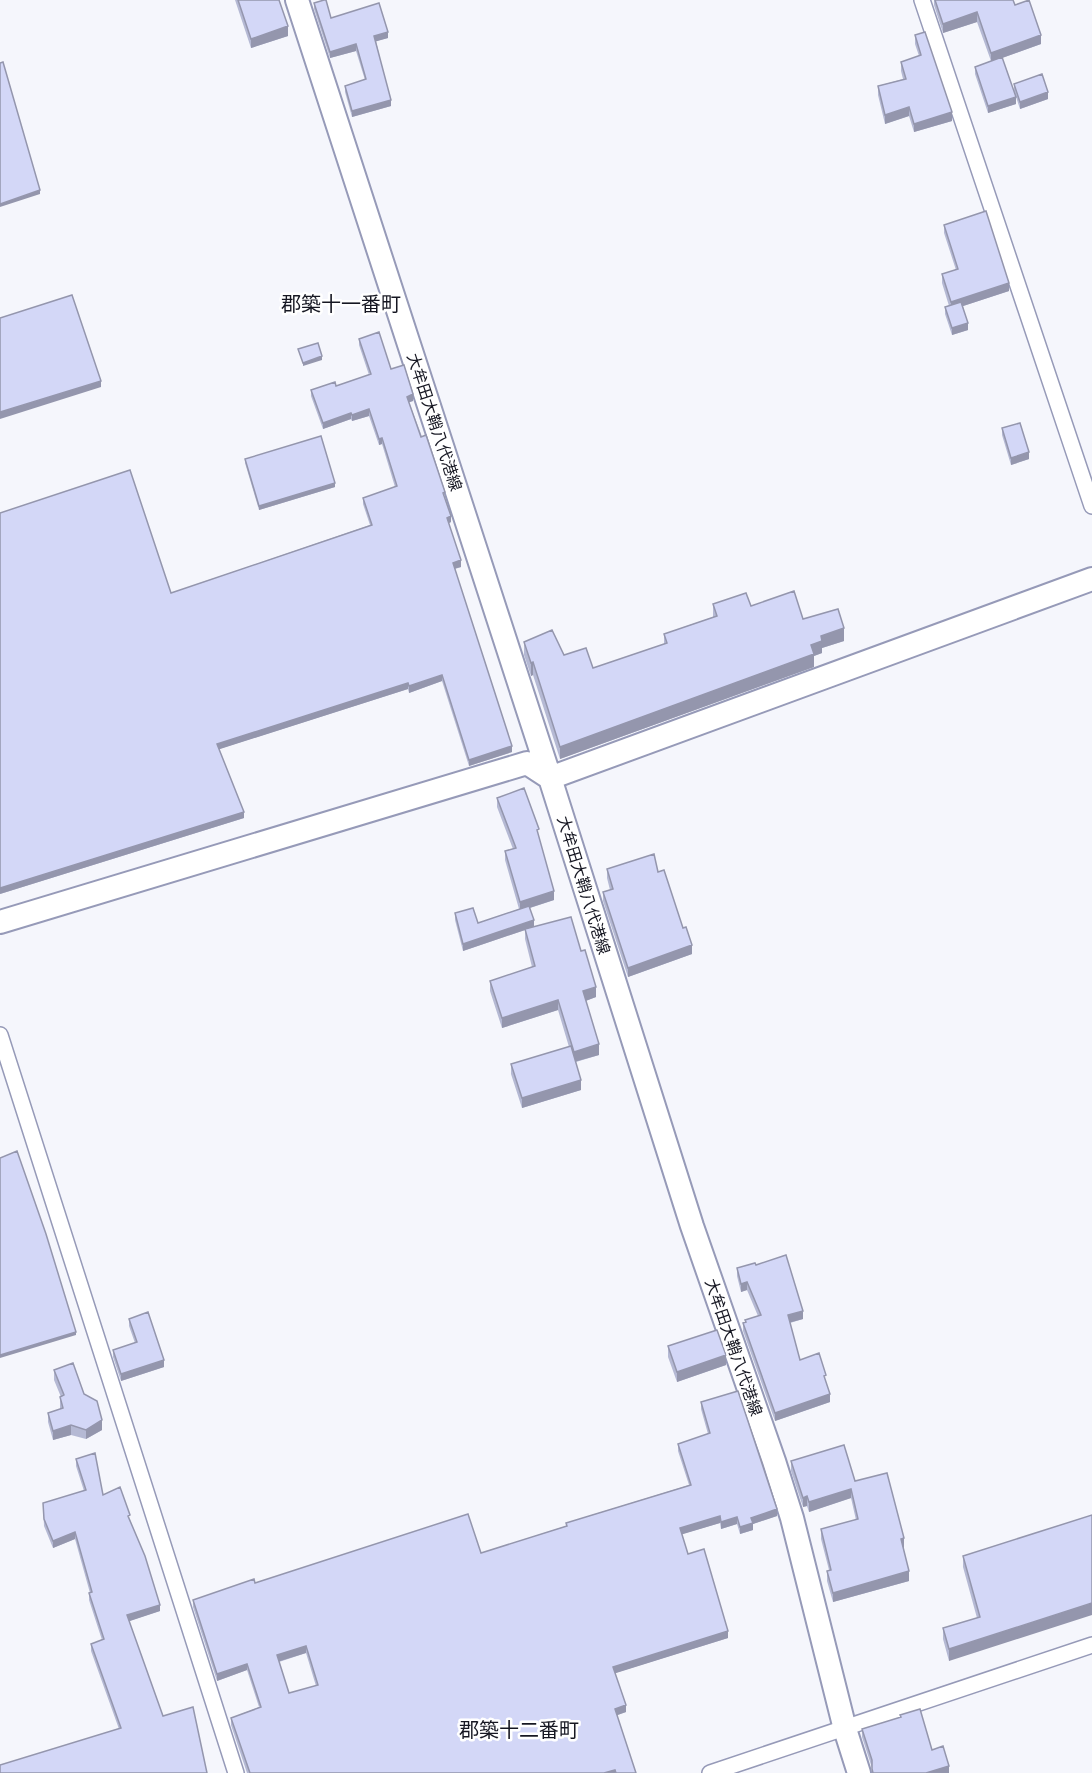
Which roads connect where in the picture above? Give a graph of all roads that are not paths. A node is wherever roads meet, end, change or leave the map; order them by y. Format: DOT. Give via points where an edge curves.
graph roads {
  1 [pos="297,0"];
  2 [pos="922,0"];
  3 [pos="1092,506"];
  4 [pos="1092,579"];
  5 [pos="550,777"];
  6 [pos="0,922"];
  7 [pos="0,1035"];
  8 [pos="1092,1645"];
  9 [pos="845,1729"];
  10 [pos="236,1773"];
  11 [pos="710,1773"];
  12 [pos="859,1773"];
  1 -- 5 [label="main road, 大牟田大鞘八代港線"];
  2 -- 3 [label="street"];
  4 -- 5 [label="main road"];
  5 -- 6 [label="main road" via="527,763"];
  5 -- 9 [label="main road, 大牟田大鞘八代港線" via="692,1226 792,1518"];
  7 -- 10 [label="street"];
  8 -- 9 [label="street"];
  9 -- 11 [label="street"];
  9 -- 12 [label="main road, 大牟田大鞘八代港線"];
}
